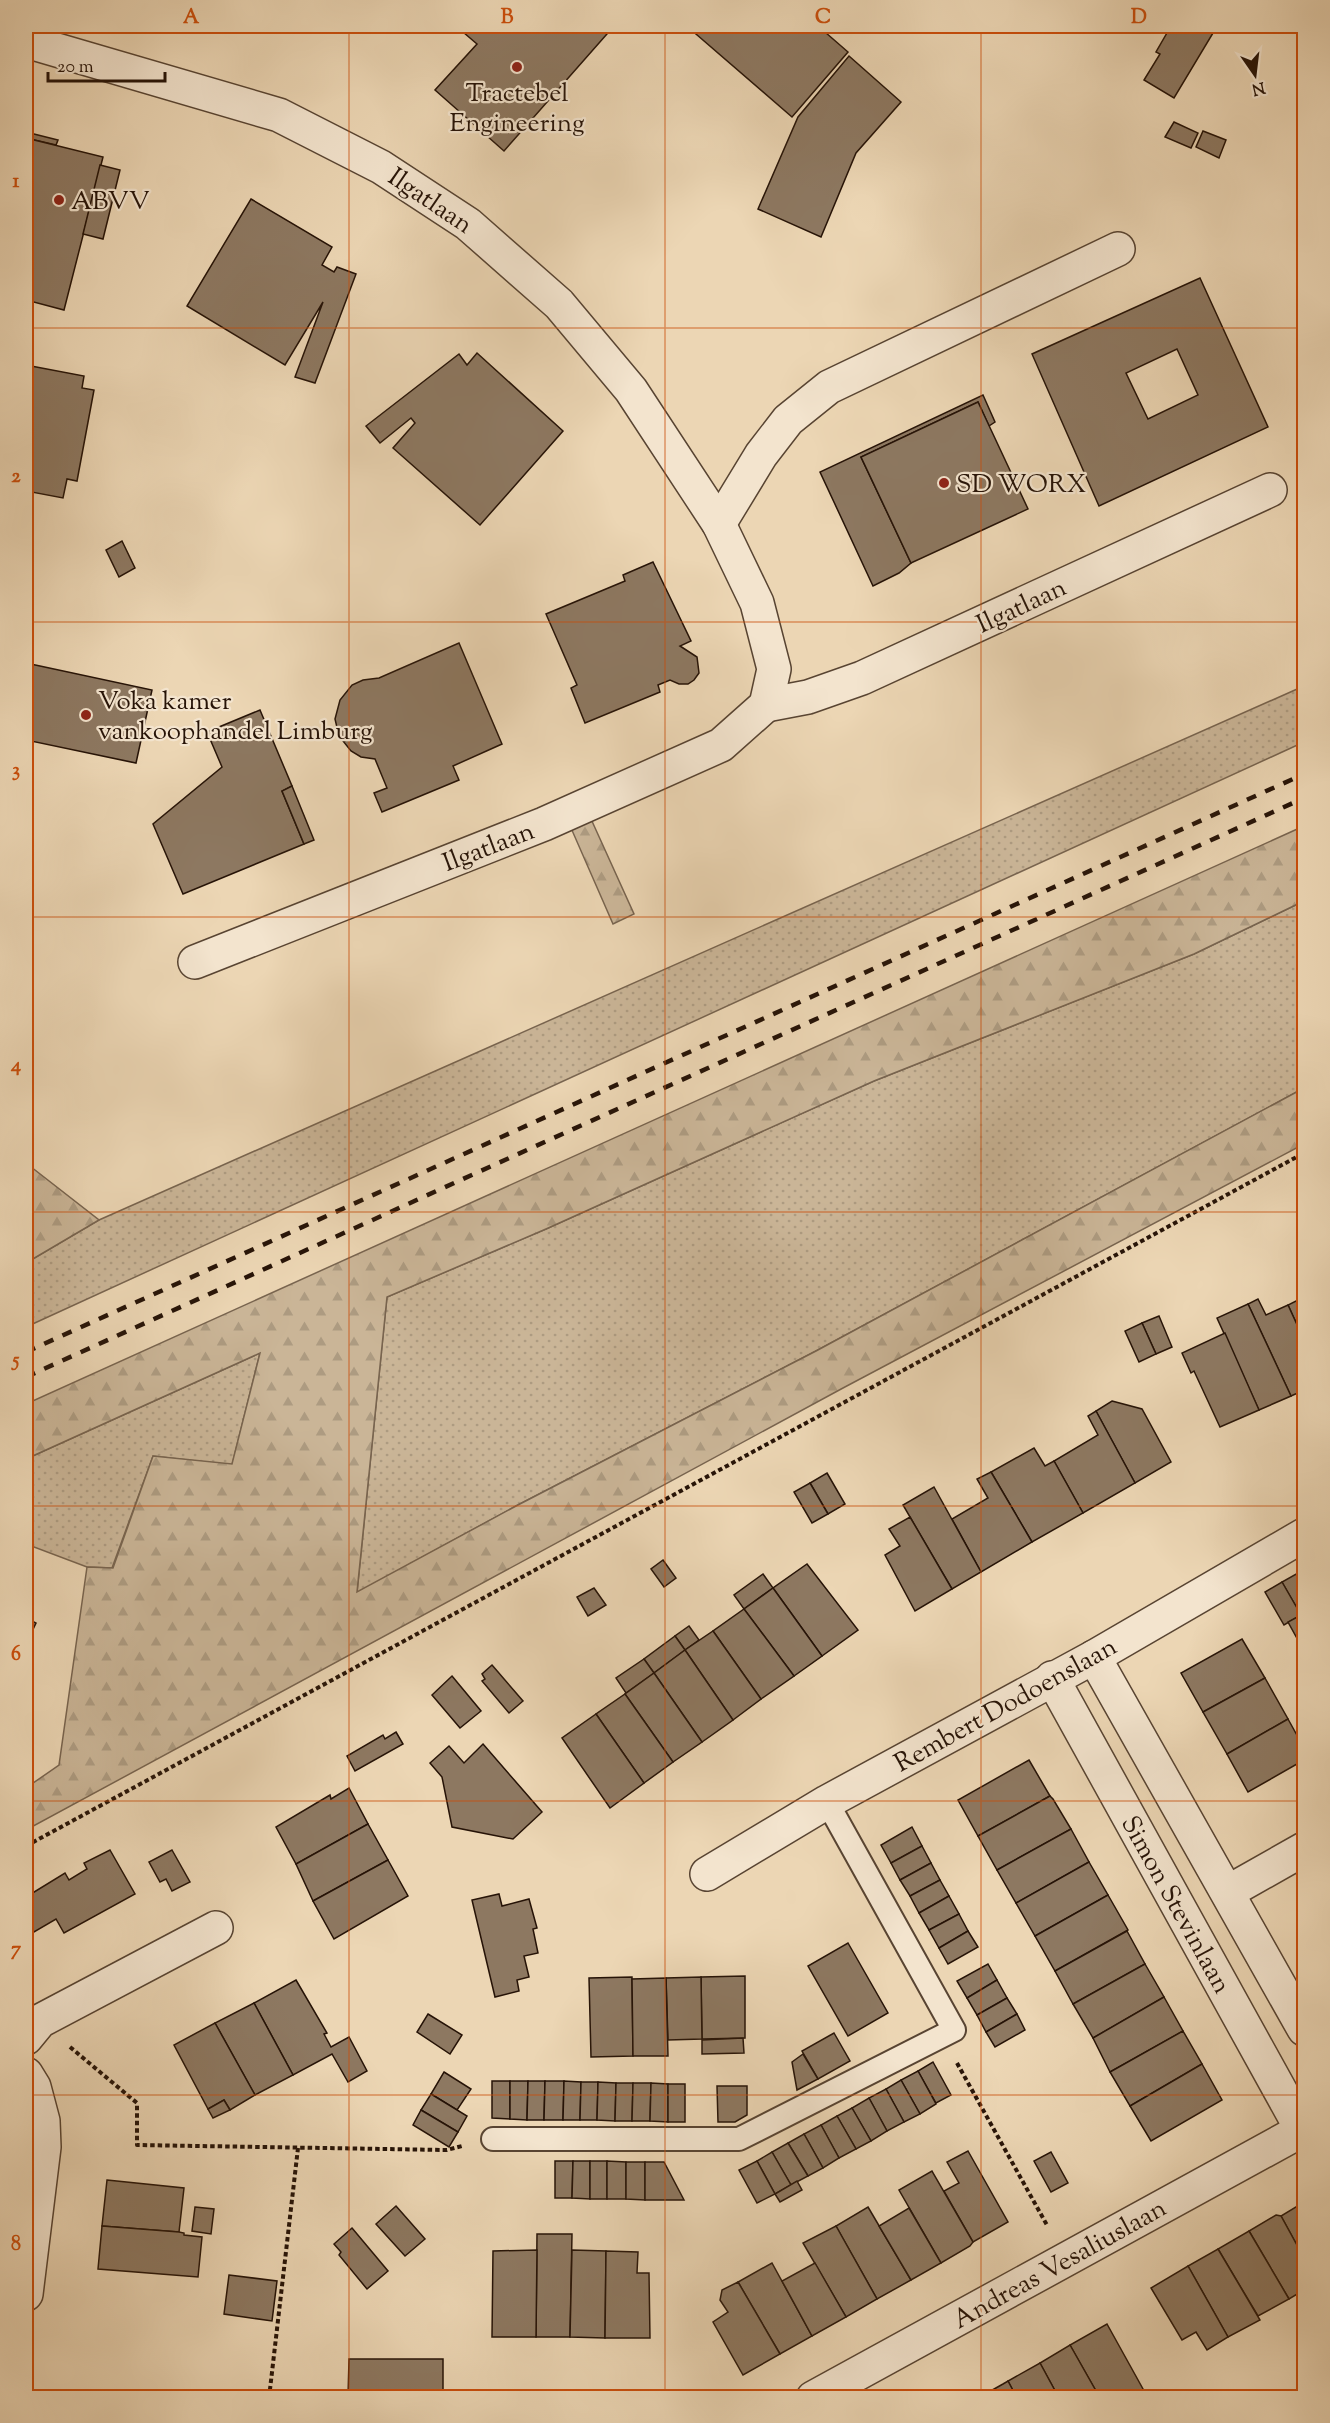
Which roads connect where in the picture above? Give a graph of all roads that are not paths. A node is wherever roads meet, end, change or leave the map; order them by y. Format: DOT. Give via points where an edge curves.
graph roads {
  1 [pos="26,41"];
  2 [pos="1118,249"];
  3 [pos="1270,490"];
  4 [pos="719,524"];
  5 [pos="766,705"];
  6 [pos="195,962"];
  7 [pos="1305,1535"];
  8 [pos="1094,1657"];
  9 [pos="1052,1678"];
  10 [pos="827,1802"];
  11 [pos="1305,1849"];
  12 [pos="707,1874"];
  13 [pos="1228,1892"];
  14 [pos="216,1928"];
  15 [pos="1305,2029"];
  16 [pos="33,2030"];
  17 [pos="26,2074"];
  18 [pos="1303,2129"];
  19 [pos="493,2139"];
  20 [pos="26,2294"];
  21 [pos="813,2397"];
  1 -- 4 [label="street, Ilgatlaan" via="279,115 381,167 468,224 559,304 623,381"];
  2 -- 4 [label="street" via="829,387 788,420"];
  3 -- 5 [label="street, Ilgatlaan" via="862,678 808,697"];
  4 -- 5 [label="street, Ilgatlaan" via="757,603 774,669"];
  5 -- 6 [label="street, Ilgatlaan" via="721,745 544,824"];
  7 -- 8 [label="street, Rembert Dodoenslaan"];
  8 -- 9 [label="street, Rembert Dodoenslaan"];
  8 -- 13 [label="street, Simon Stevinlaan"];
  9 -- 10 [label="street, Rembert Dodoenslaan"];
  9 -- 18 [label="street, Simon Stevinlaan"];
  10 -- 12 [label="street, Rembert Dodoenslaan"];
  10 -- 19 [label="lane" via="954,2030 739,2139"];
  11 -- 13 [label="street"];
  13 -- 15 [label="street, Simon Stevinlaan"];
  14 -- 16 [label="street"];
  17 -- 20 [label="street" via="34,2087 43,2121 44,2147"];
  18 -- 21 [label="street, Andreas Vesaliuslaan"];
}
